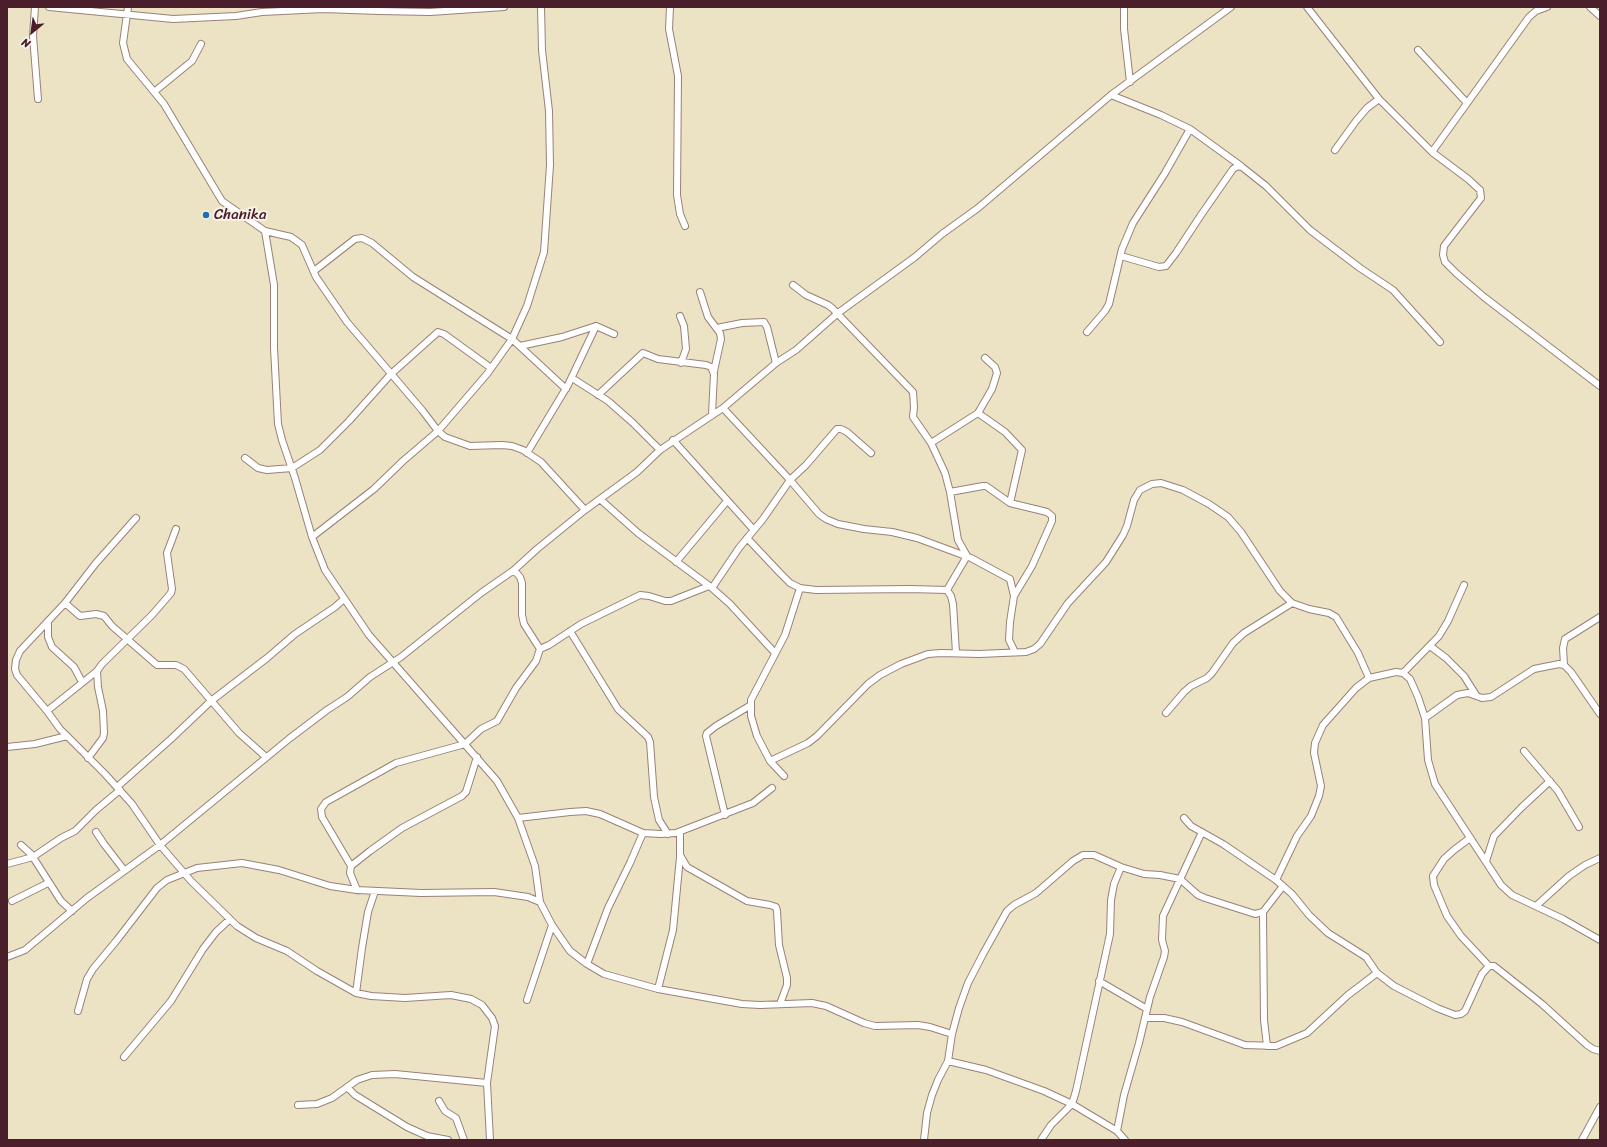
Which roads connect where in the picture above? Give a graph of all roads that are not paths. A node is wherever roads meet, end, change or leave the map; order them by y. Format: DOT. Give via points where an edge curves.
graph roads {
  1 [pos="35,7"];
  2 [pos="50,7"];
  3 [pos="128,7"];
  4 [pos="504,7"];
  5 [pos="541,7"];
  6 [pos="670,7"];
  7 [pos="1124,7"];
  8 [pos="1232,7"];
  9 [pos="1307,7"];
  10 [pos="1547,7"];
  11 [pos="1590,7"];
  12 [pos="429,9"];
  13 [pos="127,15"];
  14 [pos="1600,16"];
  15 [pos="200,44"];
  16 [pos="1418,50"];
  17 [pos="1130,82"];
  18 [pos="154,92"];
  19 [pos="1112,95"];
  20 [pos="38,99"];
  21 [pos="1379,99"];
  22 [pos="1467,104"];
  23 [pos="1190,129"];
  24 [pos="1336,150"];
  25 [pos="1432,152"];
  26 [pos="1242,167"];
  27 [pos="685,226"];
  28 [pos="265,231"];
  29 [pos="1120,256"];
  30 [pos="314,270"];
  31 [pos="793,285"];
  32 [pos="700,292"];
  33 [pos="838,313"];
  34 [pos="680,316"];
  35 [pos="596,326"];
  36 [pos="717,328"];
  37 [pos="1086,332"];
  38 [pos="614,334"];
  39 [pos="512,339"];
  40 [pos="1440,342"];
  41 [pos="520,346"];
  42 [pos="985,358"];
  43 [pos="681,363"];
  44 [pos="776,364"];
  45 [pos="491,368"];
  46 [pos="714,371"];
  47 [pos="391,374"];
  48 [pos="572,378"];
  49 [pos="1600,386"];
  50 [pos="566,389"];
  51 [pos="598,395"];
  52 [pos="723,408"];
  53 [pos="978,413"];
  54 [pos="712,414"];
  55 [pos="438,431"];
  56 [pos="673,440"];
  57 [pos="931,443"];
  58 [pos="660,450"];
  59 [pos="527,453"];
  60 [pos="871,453"];
  61 [pos="245,458"];
  62 [pos="292,468"];
  63 [pos="790,480"];
  64 [pos="950,492"];
  65 [pos="601,500"];
  66 [pos="727,500"];
  67 [pos="1010,503"];
  68 [pos="585,510"];
  69 [pos="136,518"];
  70 [pos="176,529"];
  71 [pos="753,529"];
  72 [pos="312,537"];
  73 [pos="747,538"];
  74 [pos="967,556"];
  75 [pos="676,562"];
  76 [pos="514,570"];
  77 [pos="1464,586"];
  78 [pos="710,587"];
  79 [pos="800,588"];
  80 [pos="947,590"];
  81 [pos="1014,596"];
  82 [pos="344,598"];
  83 [pos="1292,602"];
  84 [pos="65,603"];
  85 [pos="1600,618"];
  86 [pos="48,620"];
  87 [pos="570,631"];
  88 [pos="127,639"];
  89 [pos="1430,646"];
  90 [pos="540,649"];
  91 [pos="1014,652"];
  92 [pos="775,653"];
  93 [pos="956,653"];
  94 [pos="393,662"];
  95 [pos="1564,665"];
  96 [pos="97,670"];
  97 [pos="1403,674"];
  98 [pos="1369,678"];
  99 [pos="82,682"];
  100 [pos="1476,695"];
  101 [pos="211,701"];
  102 [pos="751,705"];
  103 [pos="47,711"];
  104 [pos="1166,713"];
  105 [pos="1600,714"];
  106 [pos="1425,718"];
  107 [pos="67,736"];
  108 [pos="465,744"];
  109 [pos="7,747"];
  110 [pos="1524,751"];
  111 [pos="266,757"];
  112 [pos="477,757"];
  113 [pos="88,758"];
  114 [pos="770,761"];
  115 [pos="784,776"];
  116 [pos="1550,781"];
  117 [pos="118,788"];
  118 [pos="772,788"];
  119 [pos="725,815"];
  120 [pos="518,818"];
  121 [pos="1184,818"];
  122 [pos="1580,827"];
  123 [pos="96,832"];
  124 [pos="680,832"];
  125 [pos="1202,832"];
  126 [pos="643,833"];
  127 [pos="668,834"];
  128 [pos="1470,838"];
  129 [pos="160,844"];
  130 [pos="21,845"];
  131 [pos="680,855"];
  132 [pos="33,857"];
  133 [pos="1600,858"];
  134 [pos="1486,861"];
  135 [pos="7,864"];
  136 [pos="351,866"];
  137 [pos="1121,867"];
  138 [pos="124,870"];
  139 [pos="185,873"];
  140 [pos="1180,879"];
  141 [pos="1276,880"];
  142 [pos="48,883"];
  143 [pos="1283,886"];
  144 [pos="357,890"];
  145 [pos="375,892"];
  146 [pos="12,901"];
  147 [pos="540,902"];
  148 [pos="1536,906"];
  149 [pos="72,911"];
  150 [pos="1263,912"];
  151 [pos="229,920"];
  152 [pos="552,925"];
  153 [pos="1600,940"];
  154 [pos="7,957"];
  155 [pos="587,964"];
  156 [pos="1489,966"];
  157 [pos="1377,973"];
  158 [pos="1099,981"];
  159 [pos="658,989"];
  160 [pos="356,993"];
  161 [pos="527,1000"];
  162 [pos="780,1004"];
  163 [pos="1147,1009"];
  164 [pos="78,1011"];
  165 [pos="1145,1018"];
  166 [pos="952,1034"];
  167 [pos="1267,1046"];
  168 [pos="1600,1051"];
  169 [pos="124,1057"];
  170 [pos="948,1061"];
  171 [pos="487,1083"];
  172 [pos="348,1088"];
  173 [pos="439,1101"];
  174 [pos="1072,1104"];
  175 [pos="298,1105"];
  176 [pos="1600,1107"];
  177 [pos="1117,1131"];
  178 [pos="448,1140"];
  179 [pos="464,1140"];
  180 [pos="490,1140"];
  181 [pos="924,1140"];
  182 [pos="1041,1140"];
  183 [pos="1125,1140"];
  184 [pos="1582,1140"];
  1 -- 20 [label="street" via="33,36"];
  2 -- 13 [label="street"];
  3 -- 13 [label="street"];
  4 -- 12 [label="street"];
  5 -- 39 [label="street" via="542,50 549,111 550,165 544,252 527,306"];
  6 -- 27 [label="street" via="669,29 678,76 678,195 680,214"];
  7 -- 17 [label="street"];
  8 -- 17 [label="street"];
  9 -- 21 [label="street"];
  10 -- 22 [label="street" via="1529,17"];
  11 -- 14 [label="street"];
  12 -- 13 [label="street" via="323,9 173,19"];
  13 -- 18 [label="street" via="123,43 126,55"];
  15 -- 18 [label="street" via="192,61"];
  16 -- 22 [label="street"];
  17 -- 19 [label="street"];
  18 -- 28 [label="street" via="176,123 222,202"];
  19 -- 23 [label="street"];
  19 -- 33 [label="street" via="978,208"];
  21 -- 24 [label="street" via="1356,121"];
  21 -- 25 [label="street"];
  22 -- 25 [label="street"];
  23 -- 26 [label="street"];
  23 -- 29 [label="street" via="1166,173 1133,223"];
  25 -- 49 [label="street" via="1476,186 1481,194 1444,246 1443,255 1446,262 1484,297"];
  26 -- 29 [label="street" via="1233,169 1166,266 1159,267"];
  26 -- 40 [label="street" via="1266,186 1310,230 1394,290"];
  28 -- 30 [label="street" via="296,240 302,245"];
  28 -- 62 [label="street" via="274,285 278,424"];
  29 -- 37 [label="street" via="1109,304"];
  30 -- 39 [label="street" via="355,239 362,238 372,243 413,277"];
  30 -- 47 [label="street" via="347,322"];
  31 -- 33 [label="street"];
  32 -- 36 [label="street" via="708,317"];
  33 -- 44 [label="street"];
  33 -- 57 [label="street" via="914,394 913,417"];
  34 -- 43 [label="street" via="684,326 686,349"];
  35 -- 38 [label="street"];
  35 -- 41 [label="street"];
  35 -- 48 [label="street"];
  36 -- 44 [label="street" via="764,322 768,327"];
  36 -- 46 [label="street" via="721,339"];
  39 -- 41 [label="street"];
  39 -- 45 [label="street"];
  41 -- 50 [label="street"];
  42 -- 53 [label="street" via="995,367 997,374 992,389"];
  43 -- 46 [label="street" via="706,365"];
  43 -- 51 [label="street" via="658,360 642,353"];
  44 -- 52 [label="street"];
  45 -- 47 [label="street" via="438,332"];
  45 -- 55 [label="street"];
  46 -- 54 [label="street"];
  47 -- 55 [label="street"];
  47 -- 62 [label="street" via="336,435 320,450"];
  48 -- 50 [label="street"];
  48 -- 51 [label="street"];
  50 -- 59 [label="street"];
  51 -- 58 [label="street" via="633,423"];
  52 -- 54 [label="street"];
  52 -- 63 [label="street"];
  53 -- 57 [label="street"];
  53 -- 67 [label="street" via="1005,432 1022,450"];
  54 -- 56 [label="street"];
  55 -- 59 [label="street" via="445,437 470,446 512,446"];
  55 -- 72 [label="street" via="374,489"];
  56 -- 58 [label="street"];
  56 -- 66 [label="street"];
  57 -- 64 [label="street" via="945,473"];
  58 -- 65 [label="street"];
  59 -- 68 [label="street" via="541,462"];
  60 -- 63 [label="street" via="847,432 837,429"];
  61 -- 62 [label="street" via="258,468"];
  62 -- 72 [label="street"];
  63 -- 71 [label="street"];
  63 -- 74 [label="street" via="826,519 838,524 917,538"];
  64 -- 67 [label="street" via="986,486"];
  64 -- 74 [label="street" via="958,540"];
  65 -- 68 [label="street"];
  65 -- 75 [label="street"];
  66 -- 71 [label="street"];
  66 -- 75 [label="street"];
  67 -- 81 [label="street" via="1047,512 1052,516 1032,566"];
  68 -- 76 [label="street"];
  69 -- 84 [label="street"];
  70 -- 88 [label="street" via="167,553 171,593"];
  71 -- 73 [label="street"];
  72 -- 82 [label="street" via="325,570"];
  73 -- 78 [label="street"];
  73 -- 79 [label="street" via="790,583"];
  74 -- 80 [label="street"];
  74 -- 81 [label="street" via="1010,579"];
  75 -- 78 [label="street"];
  76 -- 90 [label="street" via="522,583 524,624"];
  76 -- 94 [label="street"];
  77 -- 89 [label="street" via="1448,621"];
  78 -- 87 [label="street" via="665,601 640,595"];
  78 -- 92 [label="street" via="730,604"];
  79 -- 80 [label="street"];
  79 -- 92 [label="street" via="785,635"];
  80 -- 93 [label="street" via="953,604"];
  81 -- 91 [label="street" via="1009,640"];
  82 -- 94 [label="street" via="369,635"];
  82 -- 101 [label="street"];
  83 -- 91 [label="street" via="1280,591 1241,532 1228,517 1183,490 1161,483 1152,484 1140,490 1134,500 1127,526 1110,556 1068,603 1040,644 1026,652"];
  83 -- 98 [label="street" via="1336,617 1358,653"];
  83 -- 104 [label="street" via="1244,633 1233,643 1212,673 1184,692"];
  84 -- 86 [label="street"];
  84 -- 88 [label="street" via="80,616 104,616"];
  85 -- 95 [label="street" via="1565,639"];
  86 -- 99 [label="street" via="48,636 52,647 74,668"];
  86 -- 103 [label="street" via="20,651 15,669 25,686"];
  87 -- 90 [label="street"];
  87 -- 127 [label="street" via="618,709 648,737 654,797 659,820"];
  88 -- 96 [label="street"];
  88 -- 101 [label="street" via="157,665 176,665 184,669"];
  89 -- 97 [label="street"];
  89 -- 100 [label="street" via="1464,676"];
  90 -- 108 [label="street" via="536,661 516,688 497,721 481,729"];
  91 -- 93 [label="street"];
  92 -- 102 [label="street" via="751,700"];
  93 -- 114 [label="street" via="928,654 880,675 817,736"];
  94 -- 108 [label="street"];
  94 -- 111 [label="street"];
  95 -- 100 [label="street" via="1534,669 1491,697 1482,698"];
  95 -- 105 [label="street"];
  96 -- 99 [label="street"];
  96 -- 113 [label="street" via="104,733"];
  97 -- 98 [label="street" via="1396,672"];
  97 -- 106 [label="street" via="1413,685"];
  98 -- 141 [label="street" via="1341,703 1318,734 1314,753 1321,786 1319,796"];
  99 -- 103 [label="street"];
  100 -- 106 [label="street" via="1457,695"];
  101 -- 111 [label="street" via="239,733"];
  101 -- 117 [label="street"];
  102 -- 114 [label="street" via="751,716 757,736"];
  102 -- 119 [label="street" via="716,726 706,736"];
  103 -- 107 [label="street"];
  106 -- 128 [label="street" via="1428,760 1435,784"];
  107 -- 109 [label="street"];
  107 -- 113 [label="street"];
  108 -- 112 [label="street"];
  108 -- 136 [label="street" via="396,763 326,802 321,809 322,817"];
  110 -- 116 [label="street"];
  111 -- 129 [label="street"];
  112 -- 120 [label="street" via="497,781"];
  112 -- 136 [label="street" via="466,792 462,796 402,828"];
  113 -- 117 [label="street"];
  114 -- 115 [label="street"];
  116 -- 122 [label="street"];
  116 -- 134 [label="street" via="1494,836"];
  117 -- 129 [label="street"];
  117 -- 132 [label="street" via="75,832 61,838"];
  118 -- 119 [label="street" via="753,804"];
  119 -- 124 [label="street"];
  120 -- 126 [label="street" via="586,811 600,814"];
  120 -- 147 [label="street" via="535,866"];
  121 -- 125 [label="street"];
  123 -- 138 [label="street"];
  124 -- 127 [label="street"];
  124 -- 131 [label="street"];
  125 -- 140 [label="street"];
  125 -- 141 [label="street"];
  126 -- 127 [label="street"];
  126 -- 155 [label="street" via="608,908"];
  128 -- 134 [label="street"];
  128 -- 156 [label="street" via="1440,864 1432,876 1447,916"];
  129 -- 138 [label="street"];
  129 -- 139 [label="street"];
  130 -- 132 [label="street"];
  131 -- 159 [label="street" via="673,930"];
  131 -- 162 [label="street" via="688,867 738,897 776,907 779,946 787,978"];
  132 -- 135 [label="street"];
  132 -- 142 [label="street"];
  133 -- 148 [label="street" via="1568,876"];
  134 -- 148 [label="street" via="1512,895"];
  136 -- 144 [label="street" via="350,873"];
  137 -- 140 [label="street" via="1144,874"];
  137 -- 158 [label="street" via="1114,884 1110,934"];
  137 -- 166 [label="street" via="1094,855 1083,855 1036,893 1007,911 968,983"];
  138 -- 149 [label="street"];
  139 -- 144 [label="street" via="197,868 255,864 330,886"];
  139 -- 151 [label="street"];
  139 -- 164 [label="street" via="167,880 157,888 93,969"];
  140 -- 150 [label="street" via="1205,898 1249,913"];
  140 -- 163 [label="street" via="1163,916 1162,940 1165,951"];
  141 -- 143 [label="street"];
  142 -- 146 [label="street"];
  142 -- 149 [label="street"];
  143 -- 150 [label="street"];
  143 -- 157 [label="street" via="1328,933 1366,957"];
  144 -- 145 [label="street"];
  145 -- 147 [label="street" via="494,892 528,897"];
  145 -- 160 [label="street" via="368,912"];
  147 -- 152 [label="street"];
  148 -- 153 [label="street"];
  149 -- 154 [label="street" via="25,950"];
  150 -- 167 [label="street" via="1264,1020"];
  151 -- 160 [label="street" via="246,933 288,951"];
  151 -- 169 [label="street" via="203,949 171,1001"];
  152 -- 155 [label="street" via="570,951"];
  152 -- 161 [label="street"];
  155 -- 159 [label="street" via="604,974"];
  156 -- 157 [label="street" via="1482,974 1465,1011 1455,1015 1394,986"];
  156 -- 168 [label="street" via="1494,966 1522,987 1587,1045"];
  157 -- 167 [label="street" via="1348,995 1307,1033 1276,1046"];
  158 -- 163 [label="street"];
  158 -- 174 [label="street"];
  159 -- 162 [label="street" via="742,1004"];
  160 -- 171 [label="street" via="405,998 451,995 471,999 482,1006 495,1026"];
  162 -- 166 [label="street" via="812,1003 826,1006 874,1026 918,1025"];
  163 -- 165 [label="street"];
  165 -- 167 [label="street" via="1164,1018 1182,1022 1245,1045"];
  165 -- 177 [label="street"];
  166 -- 170 [label="street"];
  170 -- 174 [label="street" via="1013,1079"];
  170 -- 181 [label="street" via="932,1095"];
  171 -- 172 [label="street" via="395,1074 372,1075 357,1080"];
  171 -- 180 [label="street"];
  172 -- 175 [label="street" via="317,1104"];
  172 -- 178 [label="street" via="407,1127 427,1136"];
  173 -- 179 [label="street" via="445,1111 456,1118"];
  174 -- 177 [label="street"];
  174 -- 182 [label="street"];
  176 -- 184 [label="street"];
  177 -- 183 [label="street"];
}
